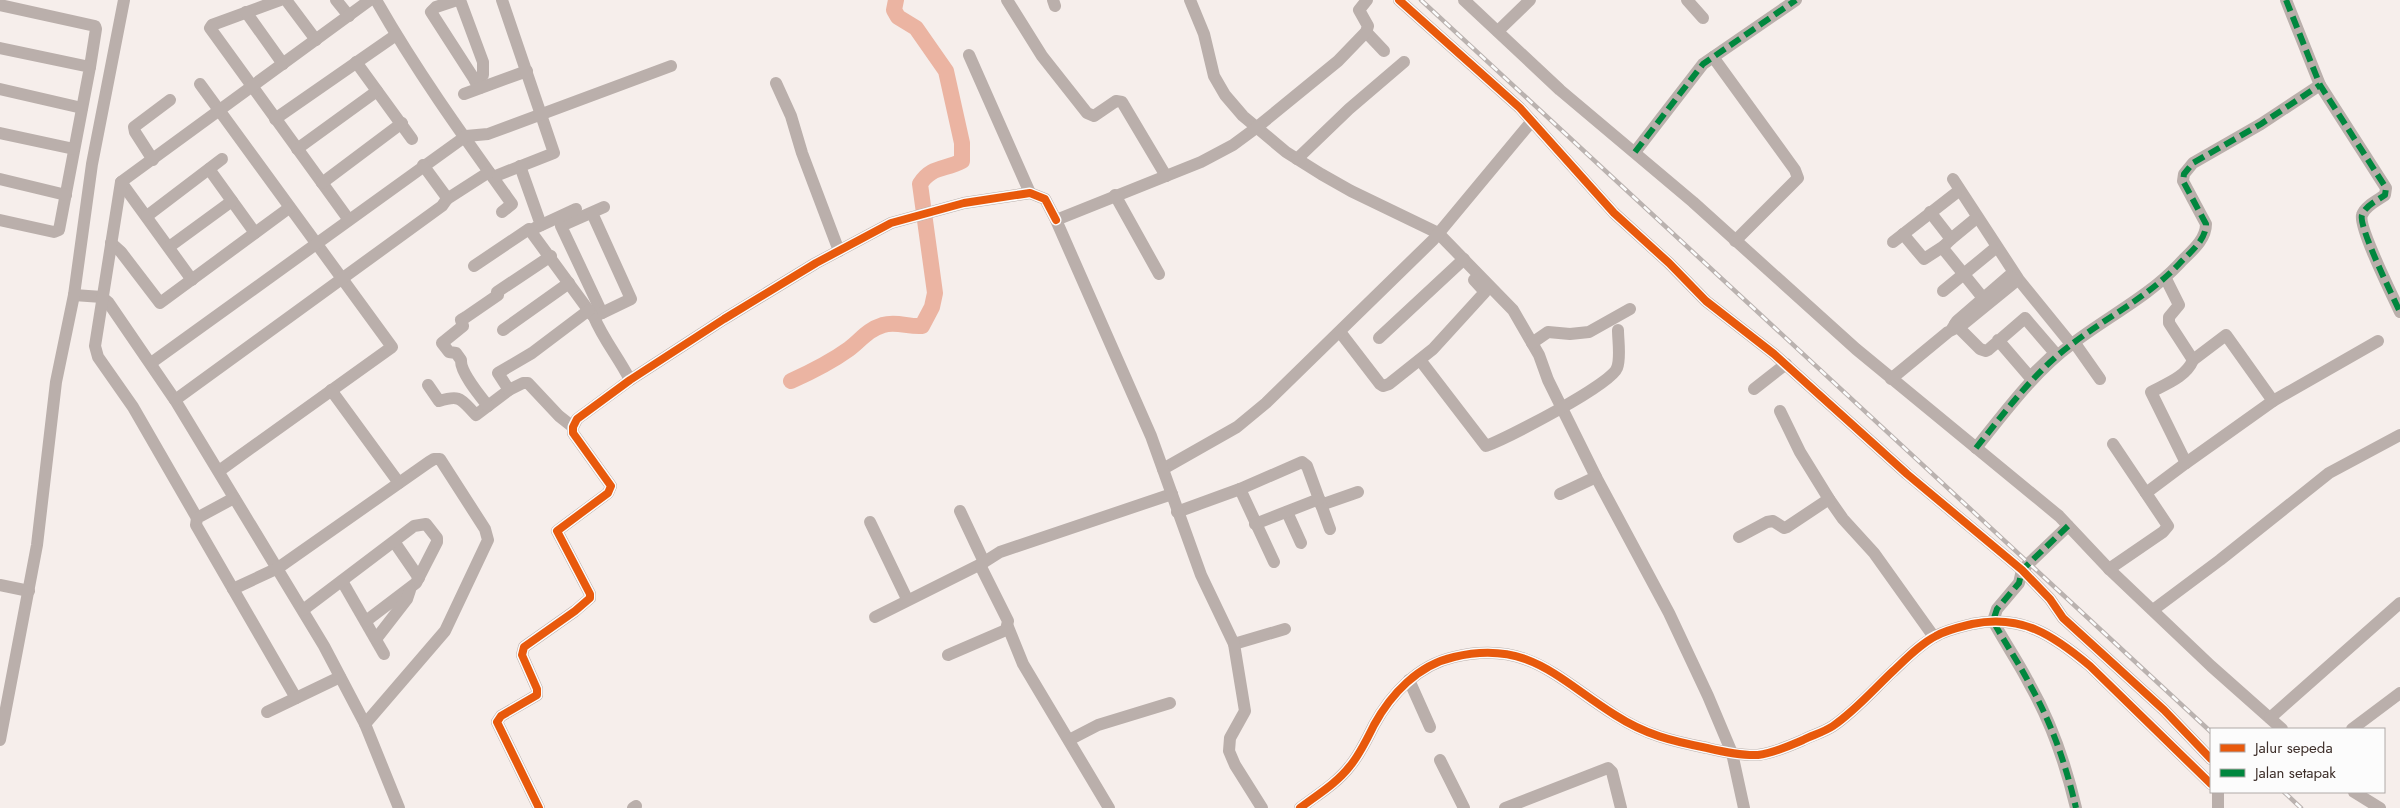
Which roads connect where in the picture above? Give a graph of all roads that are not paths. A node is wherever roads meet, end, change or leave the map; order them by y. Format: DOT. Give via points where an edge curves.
graph roads {
  1 [pos="124,0"];
  2 [pos="280,0"];
  3 [pos="286,0"];
  4 [pos="336,0"];
  5 [pos="370,0"];
  6 [pos="376,0"];
  7 [pos="459,0"];
  8 [pos="502,0"];
  9 [pos="1007,0"];
  10 [pos="1190,0"];
  11 [pos="1399,0"];
  12 [pos="1464,0"];
  13 [pos="1530,0"];
  14 [pos="1687,0"];
  15 [pos="1796,0"];
  16 [pos="2286,0"];
  17 [pos="1360,3"];
  18 [pos="0,6"];
  19 [pos="246,12"];
  20 [pos="349,16"];
  21 [pos="1703,18"];
  22 [pos="1498,31"];
  23 [pos="1366,32"];
  24 [pos="396,35"];
  25 [pos="316,40"];
  26 [pos="0,48"];
  27 [pos="1384,51"];
  28 [pos="968,55"];
  29 [pos="1713,57"];
  30 [pos="356,62"];
  31 [pos="1404,62"];
  32 [pos="283,64"];
  33 [pos="670,66"];
  34 [pos="90,67"];
  35 [pos="527,71"];
  36 [pos="100,83"];
  37 [pos="776,83"];
  38 [pos="200,84"];
  39 [pos="478,85"];
  40 [pos="2320,85"];
  41 [pos="252,88"];
  42 [pos="0,89"];
  43 [pos="377,91"];
  44 [pos="464,94"];
  45 [pos="170,100"];
  46 [pos="82,108"];
  47 [pos="219,111"];
  48 [pos="542,114"];
  49 [pos="275,119"];
  50 [pos="1532,121"];
  51 [pos="402,123"];
  52 [pos="1256,128"];
  53 [pos="0,133"];
  54 [pos="466,136"];
  55 [pos="412,139"];
  56 [pos="297,148"];
  57 [pos="74,149"];
  58 [pos="1635,152"];
  59 [pos="222,159"];
  60 [pos="1297,159"];
  61 [pos="153,160"];
  62 [pos="423,165"];
  63 [pos="520,166"];
  64 [pos="209,169"];
  65 [pos="491,175"];
  66 [pos="1166,176"];
  67 [pos="0,179"];
  68 [pos="1954,179"];
  69 [pos="121,182"];
  70 [pos="322,183"];
  71 [pos="1030,193"];
  72 [pos="1956,193"];
  73 [pos="66,195"];
  74 [pos="1115,195"];
  75 [pos="447,199"];
  76 [pos="232,200"];
  77 [pos="604,207"];
  78 [pos="289,208"];
  79 [pos="576,209"];
  80 [pos="502,212"];
  81 [pos="592,212"];
  82 [pos="1930,212"];
  83 [pos="147,216"];
  84 [pos="0,220"];
  85 [pos="349,220"];
  86 [pos="1056,220"];
  87 [pos="1974,220"];
  88 [pos="256,233"];
  89 [pos="1903,234"];
  90 [pos="566,237"];
  91 [pos="1436,237"];
  92 [pos="1735,241"];
  93 [pos="1893,242"];
  94 [pos="112,243"];
  95 [pos="1947,243"];
  96 [pos="316,244"];
  97 [pos="169,247"];
  98 [pos="1993,250"];
  99 [pos="839,251"];
  100 [pos="548,252"];
  101 [pos="1462,262"];
  102 [pos="474,266"];
  103 [pos="1159,274"];
  104 [pos="1964,274"];
  105 [pos="342,279"];
  106 [pos="2166,279"];
  107 [pos="192,280"];
  108 [pos="570,283"];
  109 [pos="1488,289"];
  110 [pos="1943,291"];
  111 [pos="74,295"];
  112 [pos="102,297"];
  113 [pos="1630,309"];
  114 [pos="2400,312"];
  115 [pos="595,313"];
  116 [pos="1955,327"];
  117 [pos="503,330"];
  118 [pos="1618,330"];
  119 [pos="1340,332"];
  120 [pos="1379,338"];
  121 [pos="1998,340"];
  122 [pos="2378,341"];
  123 [pos="1532,343"];
  124 [pos="2072,343"];
  125 [pos="1420,360"];
  126 [pos="2193,360"];
  127 [pos="151,363"];
  128 [pos="1786,364"];
  129 [pos="2100,379"];
  130 [pos="630,380"];
  131 [pos="1892,380"];
  132 [pos="428,385"];
  133 [pos="1754,389"];
  134 [pos="331,390"];
  135 [pos="509,390"];
  136 [pos="175,400"];
  137 [pos="2273,401"];
  138 [pos="488,406"];
  139 [pos="1562,408"];
  140 [pos="1780,411"];
  141 [pos="573,427"];
  142 [pos="2400,434"];
  143 [pos="2114,444"];
  144 [pos="1976,448"];
  145 [pos="2186,463"];
  146 [pos="1163,469"];
  147 [pos="219,471"];
  148 [pos="1596,477"];
  149 [pos="399,483"];
  150 [pos="1240,489"];
  151 [pos="1358,492"];
  152 [pos="2146,493"];
  153 [pos="1172,494"];
  154 [pos="1560,494"];
  155 [pos="234,498"];
  156 [pos="1829,499"];
  157 [pos="1320,502"];
  158 [pos="960,511"];
  159 [pos="1177,512"];
  160 [pos="1287,512"];
  161 [pos="197,518"];
  162 [pos="870,522"];
  163 [pos="1255,524"];
  164 [pos="2068,526"];
  165 [pos="1330,530"];
  166 [pos="1739,537"];
  167 [pos="395,543"];
  168 [pos="1300,543"];
  169 [pos="1274,562"];
  170 [pos="982,563"];
  171 [pos="278,568"];
  172 [pos="2110,569"];
  173 [pos="2022,570"];
  174 [pos="419,578"];
  175 [pos="342,581"];
  176 [pos="0,584"];
  177 [pos="410,588"];
  178 [pos="233,589"];
  179 [pos="29,590"];
  180 [pos="907,599"];
  181 [pos="2400,603"];
  182 [pos="303,610"];
  183 [pos="2153,610"];
  184 [pos="875,617"];
  185 [pos="366,621"];
  186 [pos="1993,621"];
  187 [pos="1008,627"];
  188 [pos="1285,629"];
  189 [pos="1934,637"];
  190 [pos="376,639"];
  191 [pos="1234,644"];
  192 [pos="384,654"];
  193 [pos="948,656"];
  194 [pos="340,677"];
  195 [pos="1409,680"];
  196 [pos="2400,693"];
  197 [pos="296,698"];
  198 [pos="1170,703"];
  199 [pos="267,712"];
  200 [pos="2270,718"];
  201 [pos="365,724"];
  202 [pos="1430,727"];
  203 [pos="2281,728"];
  204 [pos="2353,728"];
  205 [pos="0,740"];
  206 [pos="1068,740"];
  207 [pos="1732,753"];
  208 [pos="2210,757"];
  209 [pos="1440,760"];
  210 [pos="2210,784"];
  211 [pos="2216,793"];
  212 [pos="2356,793"];
  213 [pos="399,808"];
  214 [pos="539,808"];
  215 [pos="1109,808"];
  216 [pos="1262,808"];
  217 [pos="1300,808"];
  218 [pos="1464,808"];
  219 [pos="1505,808"];
  220 [pos="1621,808"];
  221 [pos="1744,808"];
  222 [pos="2076,808"];
  223 [pos="2218,808"];
  224 [pos="2380,808"];
  1 -- 36 [label="street"];
  2 -- 19 [label="street"];
  3 -- 25 [label="street"];
  4 -- 20 [label="street"];
  5 -- 20 [label="street"];
  6 -- 24 [label="street"];
  7 -- 39 [label="street" via="483,62"];
  7 -- 39 [label="street" via="436,7 431,12"];
  8 -- 35 [label="street"];
  9 -- 66 [label="street" via="1042,56 1087,113 1094,116 1116,101 1122,102"];
  10 -- 52 [label="street" via="1204,34 1214,76 1232,104"];
  11 -- 50 [label="street"];
  12 -- 22 [label="street"];
  13 -- 22 [label="street"];
  14 -- 21 [label="street"];
  15 -- 29 [label="street"];
  16 -- 40 [label="street"];
  17 -- 23 [label="street" via="1368,26"];
  18 -- 34 [label="street" via="95,26"];
  19 -- 32 [label="street"];
  19 -- 41 [label="street" via="210,28"];
  20 -- 25 [label="street"];
  22 -- 58 [label="street" via="1560,90"];
  23 -- 27 [label="street"];
  23 -- 52 [label="street" via="1338,61"];
  24 -- 30 [label="street"];
  24 -- 54 [label="street" via="445,111"];
  25 -- 32 [label="street"];
  26 -- 34 [label="street"];
  28 -- 71 [label="street"];
  29 -- 58 [label="street" via="1694,73"];
  29 -- 92 [label="street" via="1798,178"];
  30 -- 43 [label="street"];
  30 -- 49 [label="street"];
  31 -- 60 [label="street"];
  32 -- 41 [label="street"];
  33 -- 48 [label="street"];
  34 -- 36 [label="street"];
  35 -- 39 [label="street"];
  35 -- 48 [label="street"];
  36 -- 46 [label="street"];
  36 -- 111 [label="street"];
  37 -- 99 [label="street" via="792,116 802,153"];
  38 -- 47 [label="street"];
  39 -- 44 [label="street"];
  40 -- 106 [label="street" via="2187,169 2183,181 2206,224 2206,230 2199,243"];
  40 -- 114 [label="street" via="2386,188 2386,195 2364,211 2361,217"];
  41 -- 47 [label="street"];
  41 -- 49 [label="street"];
  42 -- 46 [label="street"];
  43 -- 51 [label="street"];
  43 -- 56 [label="street"];
  45 -- 61 [label="street" via="134,126"];
  46 -- 57 [label="street"];
  47 -- 61 [label="street"];
  47 -- 78 [label="street"];
  48 -- 54 [label="street" via="488,134"];
  48 -- 63 [label="street" via="554,154"];
  49 -- 56 [label="street"];
  50 -- 91 [label="street"];
  50 -- 128 [label="street" via="1614,213 1717,310"];
  51 -- 55 [label="street"];
  51 -- 70 [label="street"];
  52 -- 60 [label="street"];
  52 -- 66 [label="street" via="1215,156"];
  53 -- 57 [label="street"];
  54 -- 62 [label="street"];
  54 -- 65 [label="street" via="472,151"];
  56 -- 70 [label="street"];
  57 -- 73 [label="street"];
  58 -- 92 [label="street"];
  59 -- 64 [label="street"];
  60 -- 91 [label="street"];
  61 -- 69 [label="street"];
  62 -- 75 [label="street"];
  62 -- 85 [label="street"];
  63 -- 65 [label="street"];
  63 -- 79 [label="street" via="538,226"];
  64 -- 76 [label="street"];
  64 -- 83 [label="street"];
  65 -- 75 [label="street"];
  65 -- 80 [label="street" via="512,204"];
  66 -- 74 [label="street"];
  67 -- 73 [label="street"];
  68 -- 124 [label="street" via="2019,280"];
  69 -- 83 [label="street"];
  69 -- 94 [label="street"];
  70 -- 85 [label="street"];
  71 -- 86 [label="street" via="1045,199"];
  71 -- 99 [label="street" via="928,212 891,224"];
  72 -- 82 [label="street"];
  73 -- 84 [label="street" via="57,231"];
  74 -- 86 [label="street"];
  74 -- 103 [label="street"];
  75 -- 105 [label="street" via="442,206"];
  76 -- 88 [label="street"];
  76 -- 97 [label="street"];
  77 -- 81 [label="street"];
  78 -- 88 [label="street"];
  78 -- 96 [label="street"];
  81 -- 90 [label="street" via="561,226"];
  81 -- 115 [label="street" via="631,299"];
  82 -- 89 [label="street"];
  82 -- 95 [label="street"];
  83 -- 97 [label="street"];
  85 -- 96 [label="street"];
  86 -- 146 [label="street"];
  87 -- 95 [label="street"];
  88 -- 107 [label="street"];
  89 -- 93 [label="street"];
  89 -- 95 [label="street" via="1924,259"];
  90 -- 100 [label="street"];
  90 -- 115 [label="street"];
  91 -- 101 [label="street"];
  91 -- 119 [label="street"];
  92 -- 131 [label="street"];
  94 -- 107 [label="street" via="160,303"];
  94 -- 112 [label="street"];
  95 -- 104 [label="street"];
  96 -- 105 [label="street"];
  96 -- 127 [label="street"];
  97 -- 107 [label="street"];
  98 -- 104 [label="street"];
  99 -- 130 [label="street" via="724,319"];
  100 -- 102 [label="street" via="530,229"];
  100 -- 108 [label="street"];
  100 -- 138 [label="street" via="497,292 498,295 461,320 463,326 442,343 462,360 472,386"];
  101 -- 109 [label="street"];
  101 -- 120 [label="street"];
  104 -- 110 [label="street"];
  104 -- 116 [label="street" via="1986,300"];
  105 -- 134 [label="street" via="392,347"];
  105 -- 136 [label="street"];
  106 -- 124 [label="street"];
  106 -- 126 [label="street" via="2179,305 2169,317 2169,322"];
  108 -- 115 [label="street"];
  108 -- 117 [label="street"];
  109 -- 123 [label="street" via="1513,310"];
  109 -- 125 [label="street"];
  111 -- 112 [label="street"];
  111 -- 179 [label="street" via="56,382 45,496"];
  112 -- 127 [label="street"];
  112 -- 161 [label="street" via="96,351 133,407"];
  113 -- 123 [label="street" via="1589,332 1548,332"];
  115 -- 130 [label="street" via="599,329"];
  115 -- 135 [label="street" via="498,373"];
  116 -- 121 [label="street" via="1984,350"];
  116 -- 131 [label="street"];
  118 -- 139 [label="street" via="1618,361 1614,373"];
  119 -- 125 [label="street" via="1384,386"];
  119 -- 146 [label="street" via="1253,415"];
  121 -- 121 [label="street" via="2028,375 2032,375 2055,353 2030,314"];
  122 -- 137 [label="street"];
  123 -- 139 [label="street"];
  124 -- 129 [label="street"];
  124 -- 144 [label="street" via="2030,384"];
  125 -- 139 [label="street" via="1486,446"];
  126 -- 137 [label="street" via="2226,335"];
  126 -- 145 [label="street" via="2181,375 2151,392"];
  127 -- 136 [label="street"];
  128 -- 133 [label="street"];
  128 -- 173 [label="street" via="1907,474"];
  130 -- 141 [label="street" via="577,419"];
  131 -- 144 [label="street"];
  132 -- 138 [label="street" via="439,401 456,397 476,415"];
  134 -- 147 [label="street"];
  134 -- 149 [label="street"];
  135 -- 138 [label="street"];
  135 -- 141 [label="street" via="528,383"];
  136 -- 147 [label="street"];
  137 -- 145 [label="street"];
  139 -- 148 [label="street"];
  140 -- 156 [label="street"];
  141 -- 214 [label="street" via="573,433 611,486 608,493 557,531 590,598 524,647 522,655 538,689 537,695 501,716 497,722"];
  142 -- 183 [label="street" via="2329,473"];
  143 -- 152 [label="street"];
  144 -- 164 [label="street"];
  145 -- 152 [label="street"];
  146 -- 153 [label="street"];
  147 -- 155 [label="street"];
  148 -- 154 [label="street"];
  148 -- 207 [label="street" via="1669,613"];
  149 -- 171 [label="street"];
  149 -- 201 [label="street" via="434,459 440,459 485,529 488,540 445,631"];
  150 -- 157 [label="street" via="1302,462 1307,466"];
  150 -- 159 [label="street"];
  150 -- 163 [label="street"];
  151 -- 157 [label="street"];
  152 -- 172 [label="street" via="2168,526"];
  153 -- 159 [label="street"];
  153 -- 170 [label="street" via="1000,552"];
  155 -- 161 [label="street"];
  155 -- 171 [label="street"];
  156 -- 166 [label="street" via="1787,527 1767,522"];
  156 -- 189 [label="street" via="1874,553"];
  157 -- 160 [label="street"];
  157 -- 165 [label="street"];
  158 -- 170 [label="street"];
  159 -- 191 [label="street" via="1201,575"];
  160 -- 163 [label="street"];
  160 -- 168 [label="street"];
  161 -- 178 [label="street" via="196,525"];
  162 -- 180 [label="street"];
  163 -- 169 [label="street"];
  164 -- 172 [label="street"];
  164 -- 173 [label="street"];
  167 -- 174 [label="street"];
  167 -- 174 [label="street" via="419,524 426,524 433,532 437,542"];
  167 -- 175 [label="street"];
  170 -- 180 [label="street"];
  170 -- 187 [label="street"];
  171 -- 178 [label="street"];
  171 -- 182 [label="street"];
  172 -- 183 [label="street"];
  173 -- 186 [label="street" via="2019,583 1997,609"];
  173 -- 208 [label="street" via="2063,618 2164,710"];
  174 -- 177 [label="street"];
  175 -- 182 [label="street"];
  175 -- 185 [label="street"];
  176 -- 179 [label="street"];
  177 -- 185 [label="street"];
  177 -- 190 [label="street" via="407,599"];
  178 -- 197 [label="street"];
  179 -- 205 [label="street"];
  180 -- 184 [label="street"];
  181 -- 200 [label="street"];
  182 -- 194 [label="street"];
  183 -- 200 [label="street"];
  185 -- 190 [label="street"];
  186 -- 189 [label="street" via="1965,626"];
  186 -- 210 [label="street" via="2014,622 2034,628 2072,651"];
  186 -- 222 [label="street" via="2031,686 2061,750"];
  187 -- 193 [label="street"];
  187 -- 206 [label="street" via="1023,664"];
  188 -- 191 [label="street"];
  189 -- 207 [label="street" via="1832,726 1773,751 1758,755"];
  190 -- 192 [label="street"];
  191 -- 216 [label="street" via="1244,711 1230,738 1229,750"];
  194 -- 197 [label="street"];
  194 -- 201 [label="street"];
  195 -- 202 [label="street"];
  195 -- 207 [label="street" via="1428,666 1452,657 1472,653 1506,653 1556,673 1639,730 1663,739"];
  195 -- 217 [label="street" via="1383,710 1350,767"];
  196 -- 204 [label="street"];
  197 -- 199 [label="street"];
  198 -- 206 [label="street" via="1098,725"];
  200 -- 203 [label="street"];
  201 -- 213 [label="street"];
  206 -- 215 [label="street"];
  207 -- 221 [label="street"];
  209 -- 218 [label="street"];
  211 -- 223 [label="street"];
  212 -- 224 [label="street"];
  219 -- 220 [label="street" via="1608,768 1612,772"];
}
